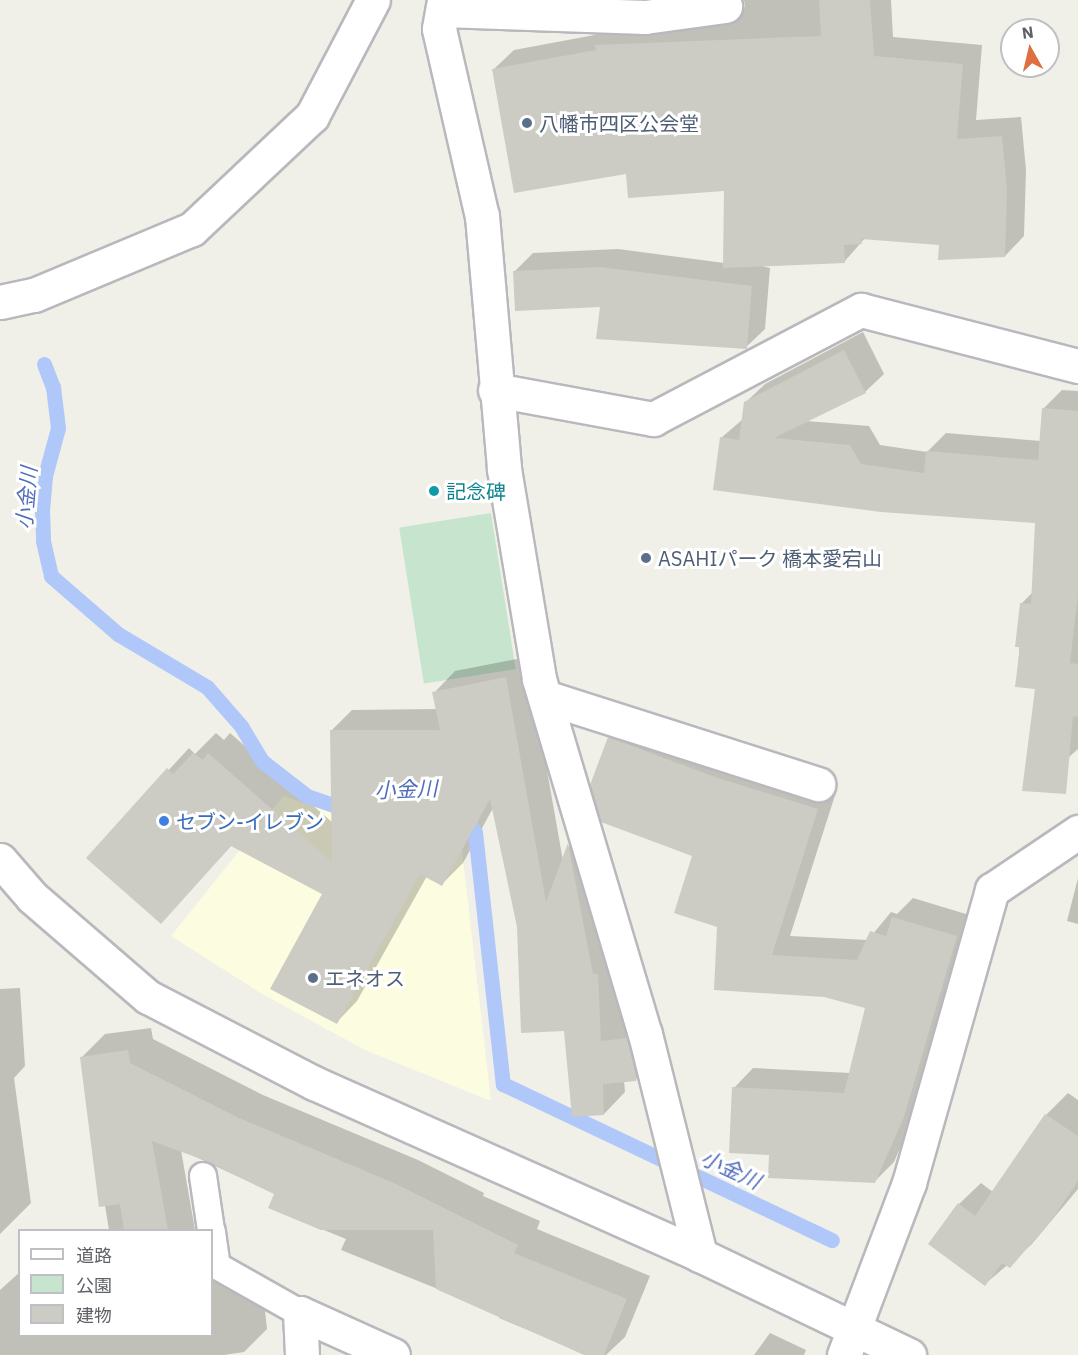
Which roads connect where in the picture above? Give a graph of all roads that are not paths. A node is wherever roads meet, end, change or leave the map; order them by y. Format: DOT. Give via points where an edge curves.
graph roads {
  1 [pos="373,0"];
  2 [pos="443,5"];
  3 [pos="725,6"];
  4 [pos="0,302"];
  5 [pos="1078,366"];
  6 [pos="495,390"];
  7 [pos="544,697"];
  8 [pos="818,784"];
  9 [pos="1078,832"];
  10 [pos="0,860"];
  11 [pos="203,1176"];
  12 [pos="211,1229"];
  13 [pos="213,1243"];
  14 [pos="700,1255"];
  15 [pos="300,1313"];
  16 [pos="849,1342"];
  17 [pos="302,1355"];
  18 [pos="393,1355"];
  19 [pos="909,1355"];
  1 -- 4 [label="street" via="312,116 192,229 34,295"];
  2 -- 3 [label="street" via="645,17"];
  2 -- 6 [label="street" via="439,29 482,216"];
  5 -- 6 [label="street" via="861,310 653,419"];
  6 -- 7 [label="street" via="504,469"];
  7 -- 8 [label="street"];
  7 -- 14 [label="street" via="645,1034"];
  9 -- 16 [label="street" via="992,890 909,1183"];
  10 -- 14 [label="street" via="32,897 148,997 314,1083"];
  11 -- 12 [label="lane"];
  13 -- 15 [label="lane" via="217,1266"];
  14 -- 16 [label="street"];
  15 -- 17 [label="street"];
  15 -- 18 [label="street"];
  16 -- 19 [label="street"];
}
